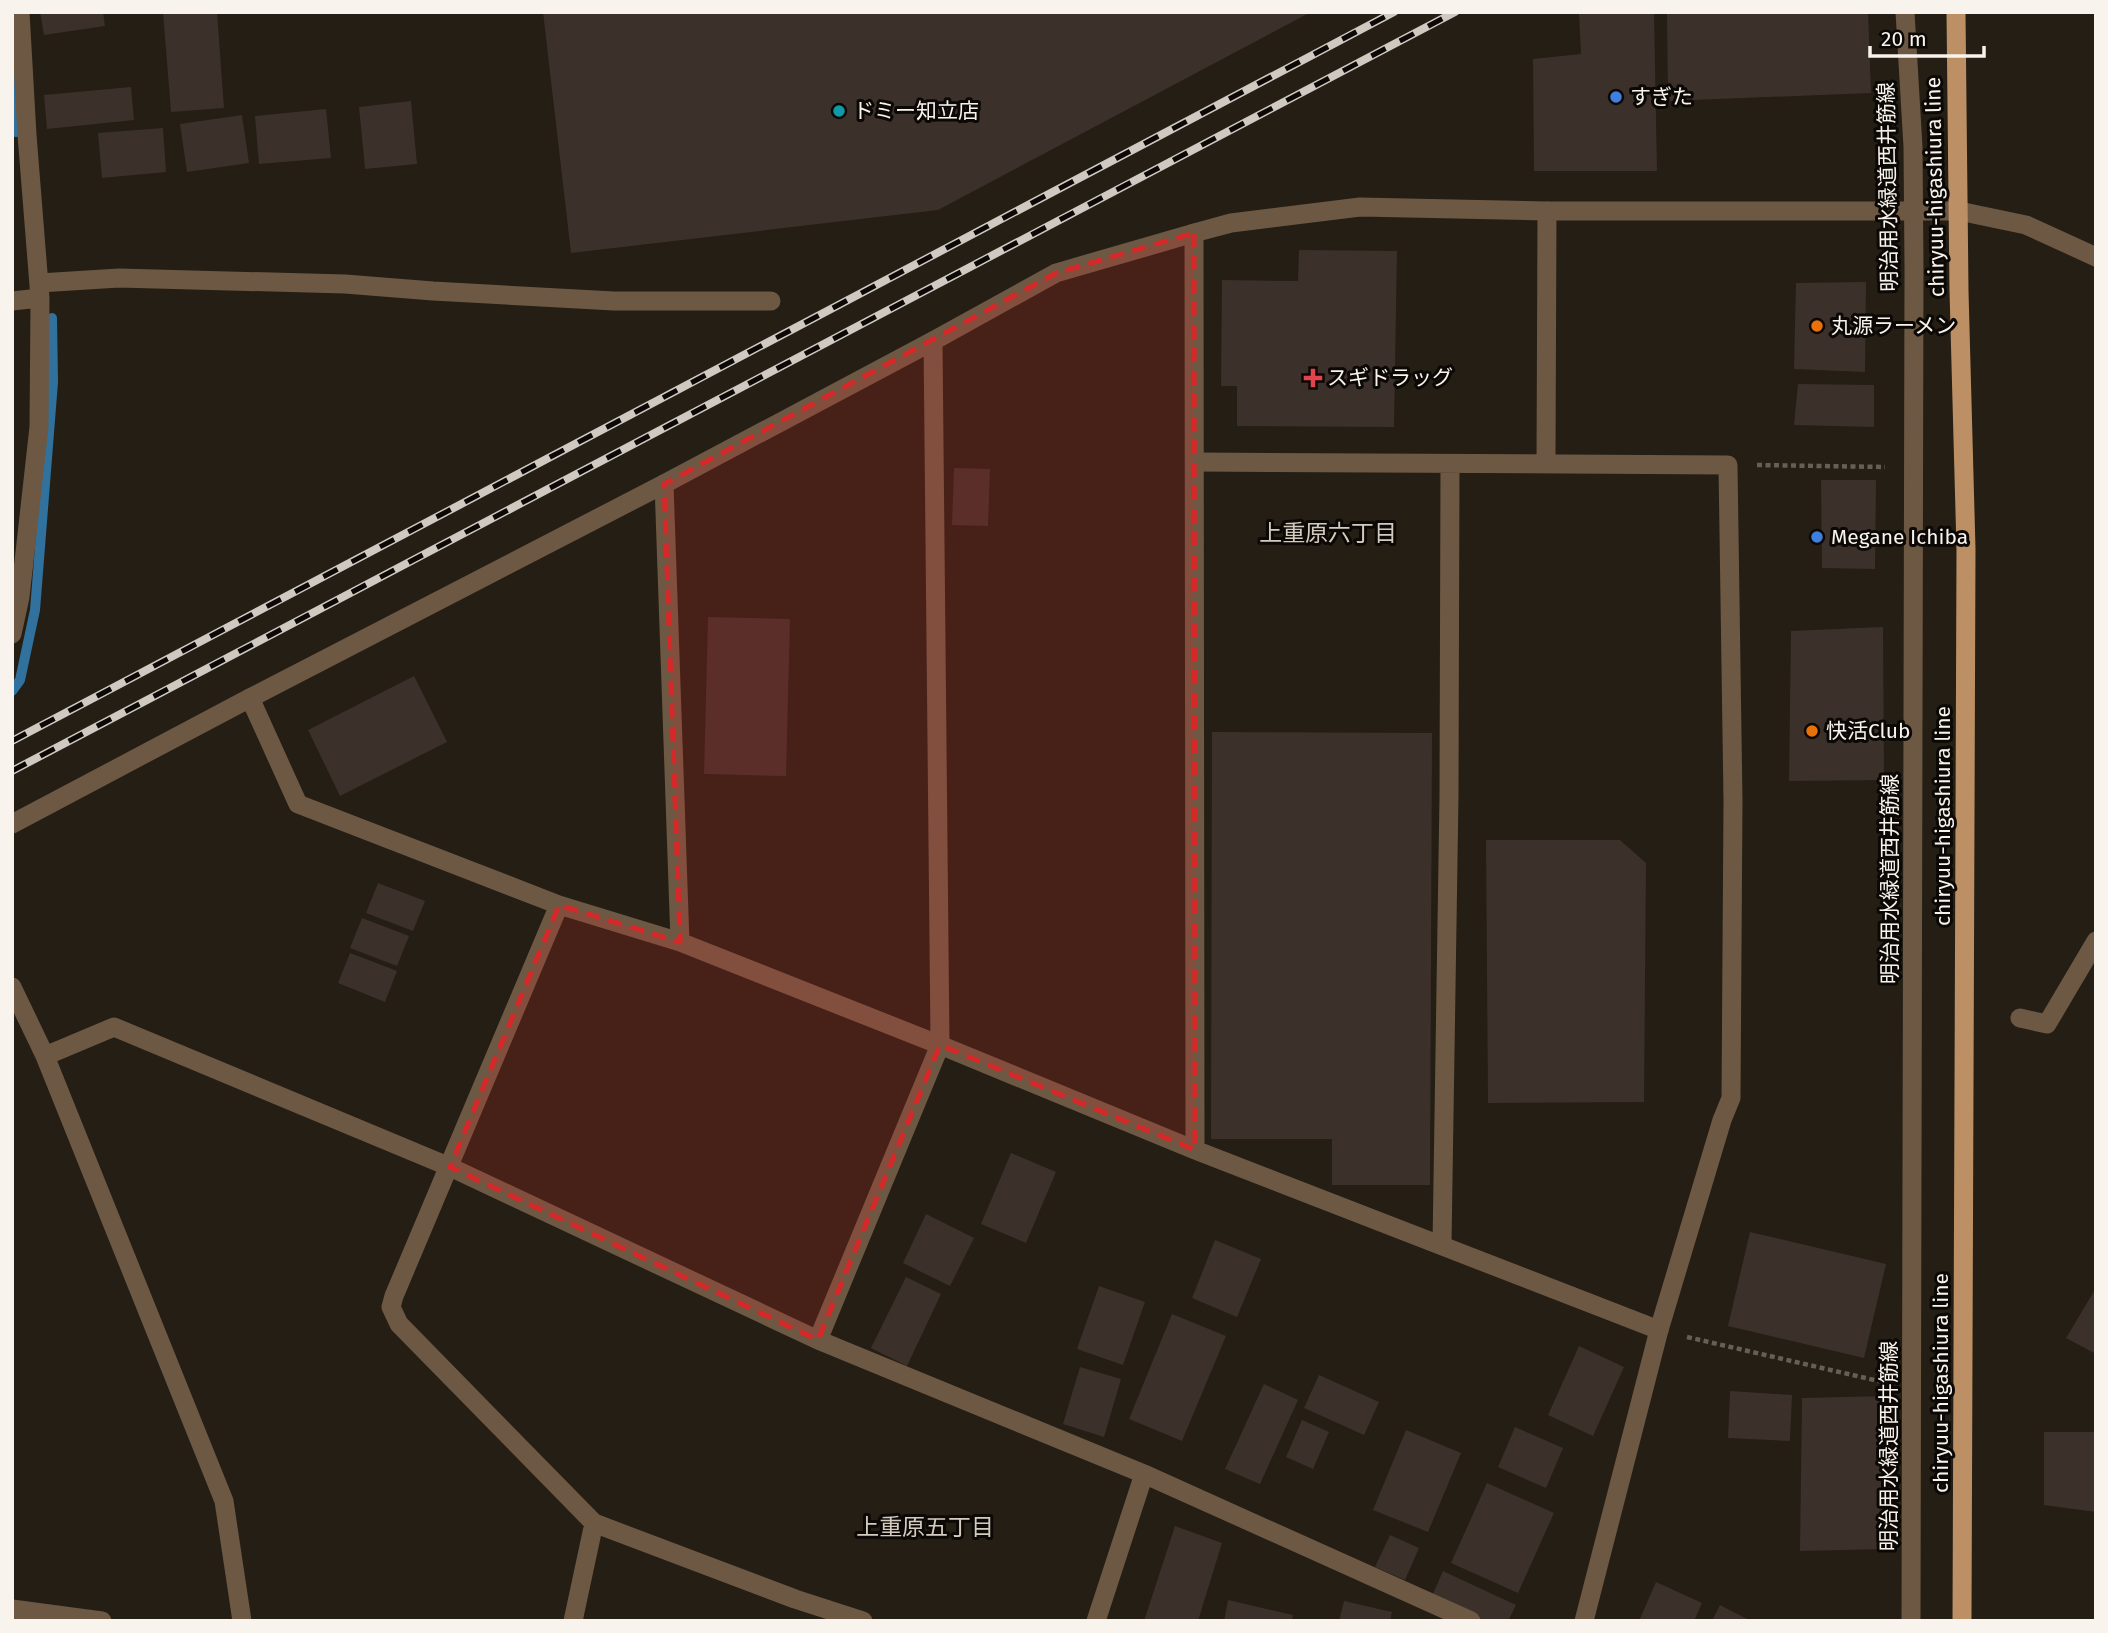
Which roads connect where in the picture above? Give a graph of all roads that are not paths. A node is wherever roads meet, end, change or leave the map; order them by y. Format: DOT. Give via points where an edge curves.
graph roads {
  1 [pos="20,12"];
  2 [pos="1905,12"];
  3 [pos="1956,12"];
  4 [pos="1547,211"];
  5 [pos="1959,211"];
  6 [pos="1913,212"];
  7 [pos="1194,233"];
  8 [pos="2096,257"];
  9 [pos="39,291"];
  10 [pos="12,301"];
  11 [pos="771,301"];
  12 [pos="933,341"];
  13 [pos="1195,461"];
  14 [pos="1546,463"];
  15 [pos="1450,464"];
  16 [pos="664,484"];
  17 [pos="16,596"];
  18 [pos="12,634"];
  19 [pos="250,698"];
  20 [pos="12,824"];
  21 [pos="559,905"];
  22 [pos="2096,941"];
  23 [pos="680,942"];
  24 [pos="12,987"];
  25 [pos="2020,1018"];
  26 [pos="940,1045"];
  27 [pos="45,1056"];
  28 [pos="1195,1150"];
  29 [pos="450,1167"];
  30 [pos="1442,1244"];
  31 [pos="1659,1330"];
  32 [pos="818,1340"];
  33 [pos="1144,1475"];
  34 [pos="594,1523"];
  35 [pos="12,1609"];
  36 [pos="102,1621"];
  37 [pos="242,1621"];
  38 [pos="573,1621"];
  39 [pos="863,1621"];
  40 [pos="1097,1621"];
  41 [pos="1471,1621"];
  42 [pos="1584,1621"];
  43 [pos="1910,1621"];
  44 [pos="1962,1621"];
  1 -- 9 [label="street"];
  2 -- 6 [label="street, 明治用水緑道西井筋線"];
  3 -- 5 [label="main road, chiryuu-higashiura line"];
  4 -- 6 [label="street"];
  4 -- 7 [label="street" via="1360,206 1231,223"];
  4 -- 14 [label="street"];
  5 -- 6 [label="street"];
  5 -- 8 [label="street" via="2026,225"];
  5 -- 44 [label="main road, chiryuu-higashiura line" via="1966,549"];
  6 -- 43 [label="street, 明治用水緑道西井筋線"];
  7 -- 12 [label="street" via="1056,273"];
  7 -- 13 [label="street"];
  9 -- 10 [label="street"];
  9 -- 11 [label="street" via="119,278 345,284 614,301"];
  9 -- 17 [label="street" via="39,427"];
  12 -- 16 [label="street"];
  12 -- 26 [label="street"];
  13 -- 15 [label="street"];
  13 -- 28 [label="street"];
  14 -- 15 [label="street"];
  14 -- 31 [label="street" via="1728,465 1731,1098"];
  15 -- 30 [label="street"];
  16 -- 19 [label="street"];
  16 -- 23 [label="street"];
  17 -- 18 [label="street"];
  19 -- 20 [label="street"];
  19 -- 21 [label="street" via="298,804"];
  21 -- 23 [label="street"];
  21 -- 29 [label="street"];
  22 -- 25 [label="street" via="2047,1024"];
  23 -- 26 [label="street"];
  24 -- 27 [label="street"];
  26 -- 28 [label="street"];
  26 -- 32 [label="street"];
  27 -- 29 [label="street" via="114,1027"];
  27 -- 37 [label="street" via="224,1501"];
  28 -- 30 [label="street"];
  29 -- 32 [label="street"];
  29 -- 34 [label="street" via="391,1307 399,1324"];
  30 -- 31 [label="street"];
  31 -- 42 [label="street"];
  32 -- 33 [label="street"];
  33 -- 40 [label="street"];
  33 -- 41 [label="street"];
  34 -- 38 [label="street"];
  34 -- 39 [label="street"];
  35 -- 36 [label="street"];
}
